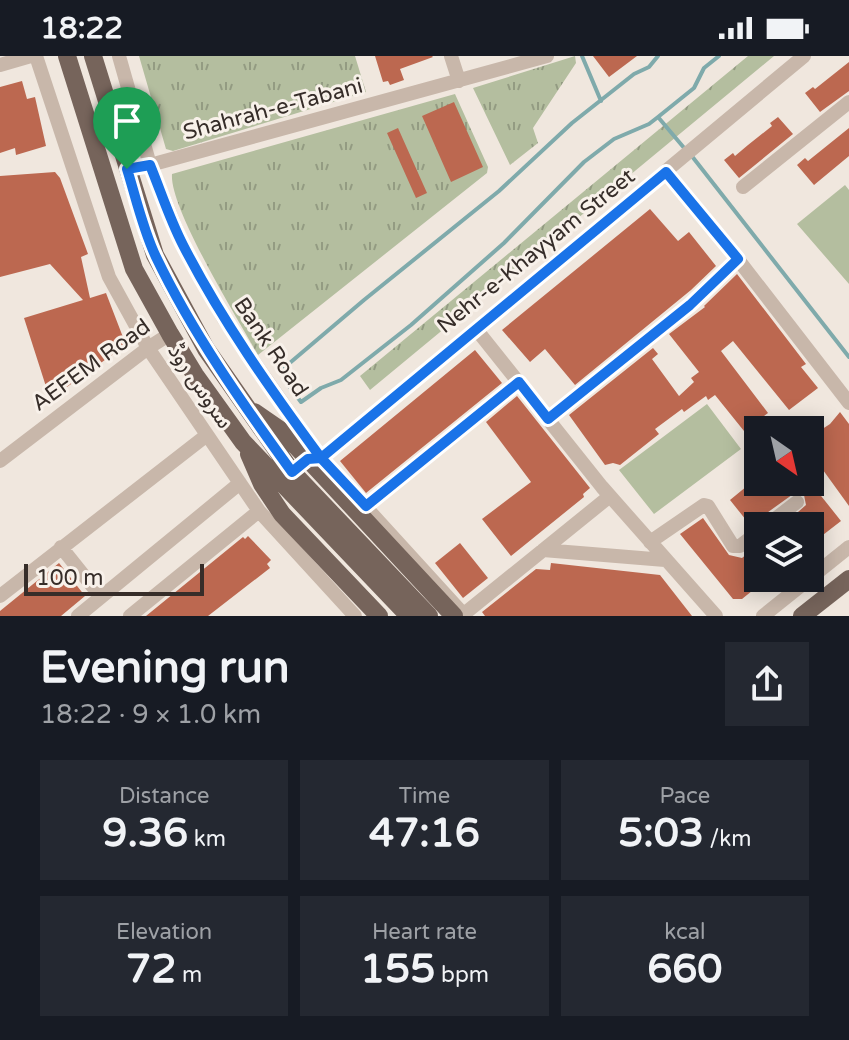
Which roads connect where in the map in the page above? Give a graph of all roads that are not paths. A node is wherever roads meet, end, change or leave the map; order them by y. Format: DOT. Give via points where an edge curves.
graph roads {
  1 [pos="34,56"];
  2 [pos="67,56"];
  3 [pos="93,56"];
  4 [pos="119,56"];
  5 [pos="451,56"];
  6 [pos="547,56"];
  7 [pos="804,56"];
  8 [pos="0,65"];
  9 [pos="459,81"];
  10 [pos="849,102"];
  11 [pos="150,165"];
  12 [pos="127,169"];
  13 [pos="666,172"];
  14 [pos="743,187"];
  15 [pos="738,259"];
  16 [pos="476,329"];
  17 [pos="170,334"];
  18 [pos="148,348"];
  19 [pos="519,382"];
  20 [pos="242,403"];
  21 [pos="849,403"];
  22 [pos="548,419"];
  23 [pos="207,435"];
  24 [pos="243,442"];
  25 [pos="315,459"];
  26 [pos="0,461"];
  27 [pos="292,472"];
  28 [pos="240,483"];
  29 [pos="610,496"];
  30 [pos="797,502"];
  31 [pos="366,506"];
  32 [pos="259,511"];
  33 [pos="784,512"];
  34 [pos="650,542"];
  35 [pos="744,542"];
  36 [pos="61,547"];
  37 [pos="849,547"];
  38 [pos="543,550"];
  39 [pos="665,560"];
  40 [pos="849,579"];
  41 [pos="0,596"];
  42 [pos="101,597"];
  43 [pos="461,615"];
  44 [pos="767,615"];
  45 [pos="78,616"];
  46 [pos="130,616"];
  47 [pos="355,616"];
  48 [pos="379,616"];
  49 [pos="409,616"];
  50 [pos="429,616"];
  51 [pos="716,616"];
  52 [pos="802,616"];
  1 -- 8 [label="street"];
  1 -- 18 [label="street, سروس روڈ" via="109,277"];
  2 -- 17 [label="main road" via="134,269"];
  3 -- 12 [label="main road"];
  4 -- 11 [label="street, Bank Road"];
  5 -- 9 [label="street"];
  6 -- 9 [label="street, Shahrah-e-Tabani"];
  7 -- 13 [label="street, Nehr-e-Khayyam Street"];
  9 -- 11 [label="street, Shahrah-e-Tabani"];
  10 -- 14 [label="street"];
  11 -- 12 [label="street, Shahrah-e-Tabani"];
  11 -- 25 [label="street, Bank Road" via="182,243 224,319"];
  12 -- 20 [label="main road" via="155,255"];
  13 -- 15 [label="street"];
  13 -- 16 [label="street, Nehr-e-Khayyam Street"];
  15 -- 21 [label="street"];
  15 -- 22 [label="street" via="690,305"];
  16 -- 19 [label="street"];
  16 -- 25 [label="street, Nehr-e-Khayyam Street"];
  17 -- 18 [label="street, AEFEM Road"];
  17 -- 24 [label="main road"];
  18 -- 23 [label="street, سروس روڈ"];
  18 -- 26 [label="street, AEFEM Road"];
  19 -- 22 [label="street"];
  19 -- 31 [label="street"];
  20 -- 25 [label="main road"];
  20 -- 27 [label="main road"];
  22 -- 29 [label="street"];
  23 -- 28 [label="street, سروس روڈ"];
  23 -- 36 [label="street"];
  24 -- 48 [label="main road" via="282,514"];
  24 -- 49 [label="main road"];
  25 -- 27 [label="street, Nehr-e-Khayyam Street"];
  25 -- 31 [label="street, Bank Road"];
  25 -- 43 [label="main road"];
  27 -- 50 [label="main road"];
  28 -- 32 [label="street, سروس روڈ"];
  28 -- 42 [label="street"];
  29 -- 34 [label="street"];
  29 -- 38 [label="street"];
  30 -- 33 [label="street"];
  31 -- 43 [label="street, Bank Road"];
  32 -- 46 [label="street"];
  32 -- 47 [label="street, سروس روڈ"];
  34 -- 35 [label="street" via="704,505 736,547"];
  34 -- 39 [label="street"];
  36 -- 41 [label="street"];
  36 -- 42 [label="street"];
  37 -- 44 [label="street"];
  38 -- 39 [label="street"];
  38 -- 43 [label="street"];
  39 -- 51 [label="street"];
  40 -- 52 [label="main road"];
  42 -- 45 [label="street"];
}
